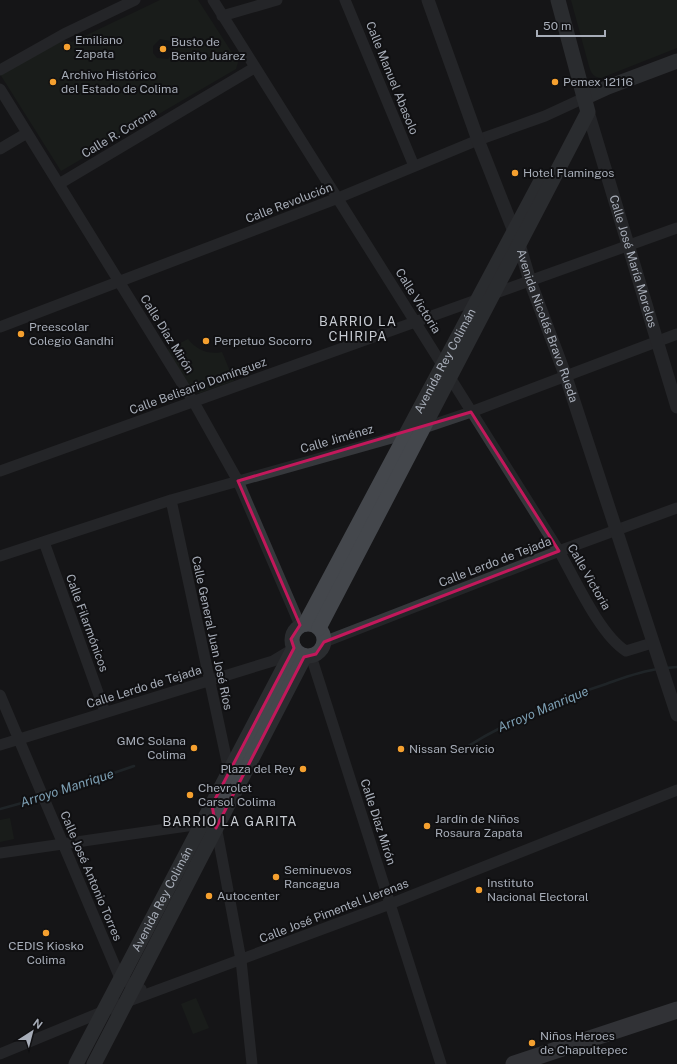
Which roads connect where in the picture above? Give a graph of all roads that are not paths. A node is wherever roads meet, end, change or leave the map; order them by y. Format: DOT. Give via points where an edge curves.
graph roads {
  1 [pos="135,0"];
  2 [pos="213,0"];
  3 [pos="277,0"];
  4 [pos="345,0"];
  5 [pos="428,0"];
  6 [pos="558,0"];
  7 [pos="222,16"];
  8 [pos="677,61"];
  9 [pos="254,68"];
  10 [pos="0,70"];
  11 [pos="0,89"];
  12 [pos="586,105"];
  13 [pos="27,133"];
  14 [pos="478,140"];
  15 [pos="0,149"];
  16 [pos="414,166"];
  17 [pos="59,184"];
  18 [pos="338,198"];
  19 [pos="677,228"];
  20 [pos="517,237"];
  21 [pos="628,245"];
  22 [pos="530,280"];
  23 [pos="119,281"];
  24 [pos="493,294"];
  25 [pos="477,300"];
  26 [pos="416,321"];
  27 [pos="0,327"];
  28 [pos="677,334"];
  29 [pos="657,342"];
  30 [pos="446,371"];
  31 [pos="566,377"];
  32 [pos="193,401"];
  33 [pos="677,407"];
  34 [pos="471,412"];
  35 [pos="424,426"];
  36 [pos="406,434"];
  37 [pos="0,471"];
  38 [pos="238,480"];
  39 [pos="171,500"];
  40 [pos="677,508"];
  41 [pos="615,531"];
  42 [pos="44,542"];
  43 [pos="559,551"];
  44 [pos="0,556"];
  45 [pos="312,630"];
  46 [pos="652,643"];
  47 [pos="303,653"];
  48 [pos="209,681"];
  49 [pos="0,695"];
  50 [pos="105,712"];
  51 [pos="677,715"];
  52 [pos="18,740"];
  53 [pos="0,745"];
  54 [pos="229,771"];
  55 [pos="677,790"];
  56 [pos="212,805"];
  57 [pos="201,824"];
  58 [pos="216,828"];
  59 [pos="63,844"];
  60 [pos="0,853"];
  61 [pos="390,904"];
  62 [pos="241,960"];
  63 [pos="120,978"];
  64 [pos="135,986"];
  65 [pos="151,993"];
  66 [pos="126,1002"];
  67 [pos="677,1010"];
  68 [pos="103,1012"];
  69 [pos="0,1054"];
  70 [pos="76,1064"];
  71 [pos="94,1064"];
  72 [pos="252,1064"];
  73 [pos="441,1064"];
  74 [pos="514,1064"];
  1 -- 10 [label="street" via="64,34"];
  2 -- 7 [label="street, Calle Victoria"];
  3 -- 7 [label="street"];
  4 -- 16 [label="street, Calle Manuel Abasolo"];
  5 -- 14 [label="street, Avenida Nicolás Bravo Rueda"];
  6 -- 12 [label="main road, Calle José María Morelos"];
  7 -- 9 [label="street, Calle Victoria"];
  8 -- 12 [label="main road" via="608,87"];
  9 -- 17 [label="street, Calle R. Corona"];
  9 -- 18 [label="street, Calle Victoria"];
  11 -- 13 [label="street, Calle Díaz Mirón"];
  12 -- 14 [label="street, Calle Revolución"];
  12 -- 20 [label="main road, Avenida Rey Colimán"];
  12 -- 21 [label="street, Calle José María Morelos"];
  13 -- 15 [label="street"];
  13 -- 17 [label="street, Calle Díaz Mirón"];
  14 -- 16 [label="street, Calle Revolución"];
  14 -- 20 [label="street, Avenida Nicolás Bravo Rueda"];
  16 -- 18 [label="street, Calle Revolución"];
  17 -- 23 [label="street, Calle Díaz Mirón"];
  18 -- 23 [label="street, Calle Revolución"];
  18 -- 26 [label="street, Calle Victoria"];
  19 -- 21 [label="street, Calle Belisario Domínguez"];
  20 -- 22 [label="street, Avenida Nicolás Bravo Rueda"];
  20 -- 24 [label="main road, Avenida Rey Colimán"];
  20 -- 25 [label="main road, Avenida Rey Colimán"];
  21 -- 22 [label="street, Calle Belisario Domínguez"];
  21 -- 29 [label="street, Calle José María Morelos"];
  22 -- 24 [label="street, Calle Belisario Domínguez"];
  22 -- 31 [label="street, Avenida Nicolás Bravo Rueda"];
  23 -- 27 [label="street, Calle Revolución"];
  23 -- 32 [label="street, Calle Díaz Mirón"];
  24 -- 25 [label="street, Calle Belisario Domínguez"];
  24 -- 30 [label="main road, Avenida Rey Colimán"];
  25 -- 26 [label="street, Calle Belisario Domínguez"];
  25 -- 30 [label="main road, Avenida Rey Colimán"];
  26 -- 30 [label="street, Calle Victoria"];
  26 -- 32 [label="street, Calle Belisario Domínguez"];
  28 -- 29 [label="street, Calle Jiménez"];
  29 -- 31 [label="street, Calle Jiménez"];
  29 -- 33 [label="street, Calle José María Morelos"];
  30 -- 34 [label="street, Calle Victoria"];
  30 -- 35 [label="main road, Avenida Rey Colimán"];
  30 -- 36 [label="main road, Avenida Rey Colimán"];
  31 -- 34 [label="street, Calle Jiménez"];
  31 -- 41 [label="street, Avenida Nicolás Bravo Rueda"];
  32 -- 37 [label="street, Calle Belisario Domínguez"];
  32 -- 38 [label="street, Calle Díaz Mirón"];
  34 -- 35 [label="street, Calle Jiménez"];
  34 -- 43 [label="street, Calle Victoria"];
  35 -- 36 [label="street, Calle Jiménez"];
  35 -- 45 [label="main road, Avenida Rey Colimán"];
  36 -- 38 [label="street, Calle Jiménez"];
  36 -- 45 [label="main road, Avenida Rey Colimán"];
  38 -- 39 [label="street, Calle Jiménez"];
  38 -- 45 [label="street, Calle Díaz Mirón"];
  39 -- 42 [label="street, Calle Jiménez"];
  39 -- 48 [label="street, Calle General Juan José Ríos"];
  40 -- 41 [label="street, Calle Lerdo de Tejada"];
  41 -- 43 [label="street, Calle Lerdo de Tejada"];
  41 -- 46 [label="street, Avenida Nicolás Bravo Rueda"];
  42 -- 44 [label="street, Calle Jiménez"];
  42 -- 50 [label="street, Calle Filarmónicos"];
  43 -- 45 [label="street, Calle Lerdo de Tejada"];
  43 -- 46 [label="street, Calle Victoria" via="605,631 616,645 626,651"];
  45 -- 47 [label="main road" via="320,651"];
  45 -- 47 [label="main road" via="292,634 291,639"];
  46 -- 51 [label="street, Avenida Nicolás Bravo Rueda"];
  47 -- 48 [label="street, Calle Lerdo de Tejada"];
  47 -- 54 [label="main road, Avenida Rey Colimán"];
  47 -- 58 [label="main road, Avenida Rey Colimán"];
  47 -- 61 [label="street, Calle Díaz Mirón"];
  48 -- 50 [label="street, Calle Lerdo de Tejada"];
  48 -- 54 [label="street, Calle General Juan José Ríos"];
  49 -- 52 [label="street, Calle José Antonio Torres"];
  50 -- 52 [label="street, Calle Lerdo de Tejada"];
  52 -- 53 [label="street, Calle Lerdo de Tejada"];
  52 -- 59 [label="street, Calle José Antonio Torres"];
  54 -- 56 [label="main road, Avenida Rey Colimán"];
  55 -- 61 [label="street, Calle José Pimentel Llerenas"];
  56 -- 57 [label="main road, Avenida Rey Colimán"];
  56 -- 58 [label="street"];
  57 -- 58 [label="street"];
  57 -- 59 [label="street"];
  57 -- 63 [label="main road, Avenida Rey Colimán"];
  58 -- 62 [label="street"];
  58 -- 64 [label="main road, Avenida Rey Colimán"];
  59 -- 60 [label="street"];
  59 -- 63 [label="street, Calle José Antonio Torres"];
  61 -- 62 [label="street, Calle José Pimentel Llerenas"];
  61 -- 73 [label="street, Calle Díaz Mirón"];
  62 -- 65 [label="street, Calle José Pimentel Llerenas"];
  62 -- 72 [label="street"];
  63 -- 64 [label="street"];
  63 -- 68 [label="main road, Avenida Rey Colimán"];
  64 -- 65 [label="street"];
  64 -- 66 [label="main road, Avenida Rey Colimán"];
  65 -- 66 [label="street, Calle José Pimentel Llerenas"];
  66 -- 68 [label="street, Calle José Pimentel Llerenas"];
  66 -- 71 [label="main road, Avenida Rey Colimán"];
  67 -- 74 [label="main road"];
  68 -- 69 [label="street, Calle José Pimentel Llerenas"];
  68 -- 70 [label="main road, Avenida Rey Colimán"];
}
